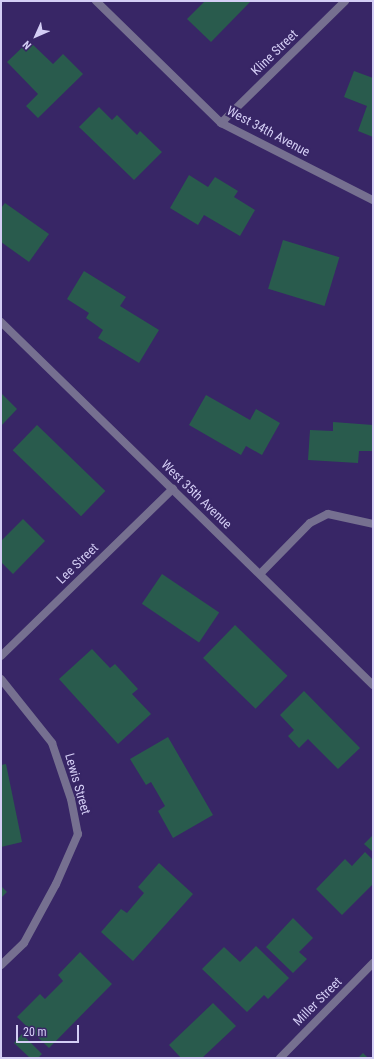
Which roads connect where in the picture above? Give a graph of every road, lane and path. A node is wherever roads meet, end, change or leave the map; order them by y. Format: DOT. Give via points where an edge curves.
graph roads {
  1 [pos="96,1"];
  2 [pos="345,1"];
  3 [pos="221,123"];
  4 [pos="373,200"];
  5 [pos="1,322"];
  6 [pos="172,489"];
  7 [pos="373,524"];
  8 [pos="260,574"];
  9 [pos="1,656"];
  10 [pos="1,679"];
  11 [pos="373,685"];
  12 [pos="373,963"];
  13 [pos="1,964"];
  14 [pos="280,1058"];
  1 -- 3 [label="street, West 34th Avenue"];
  2 -- 3 [label="street, Kline Street"];
  3 -- 4 [label="street, West 34th Avenue"];
  5 -- 6 [label="street, West 35th Avenue"];
  6 -- 8 [label="street, West 35th Avenue"];
  6 -- 9 [label="street, Lee Street"];
  7 -- 8 [label="street" via="328,514 310,523"];
  8 -- 11 [label="street, West 35th Avenue"];
  10 -- 13 [label="street, Lewis Street" via="52,743 71,798 78,834 56,884 24,943"];
  12 -- 14 [label="street, Miller Street"];
}
